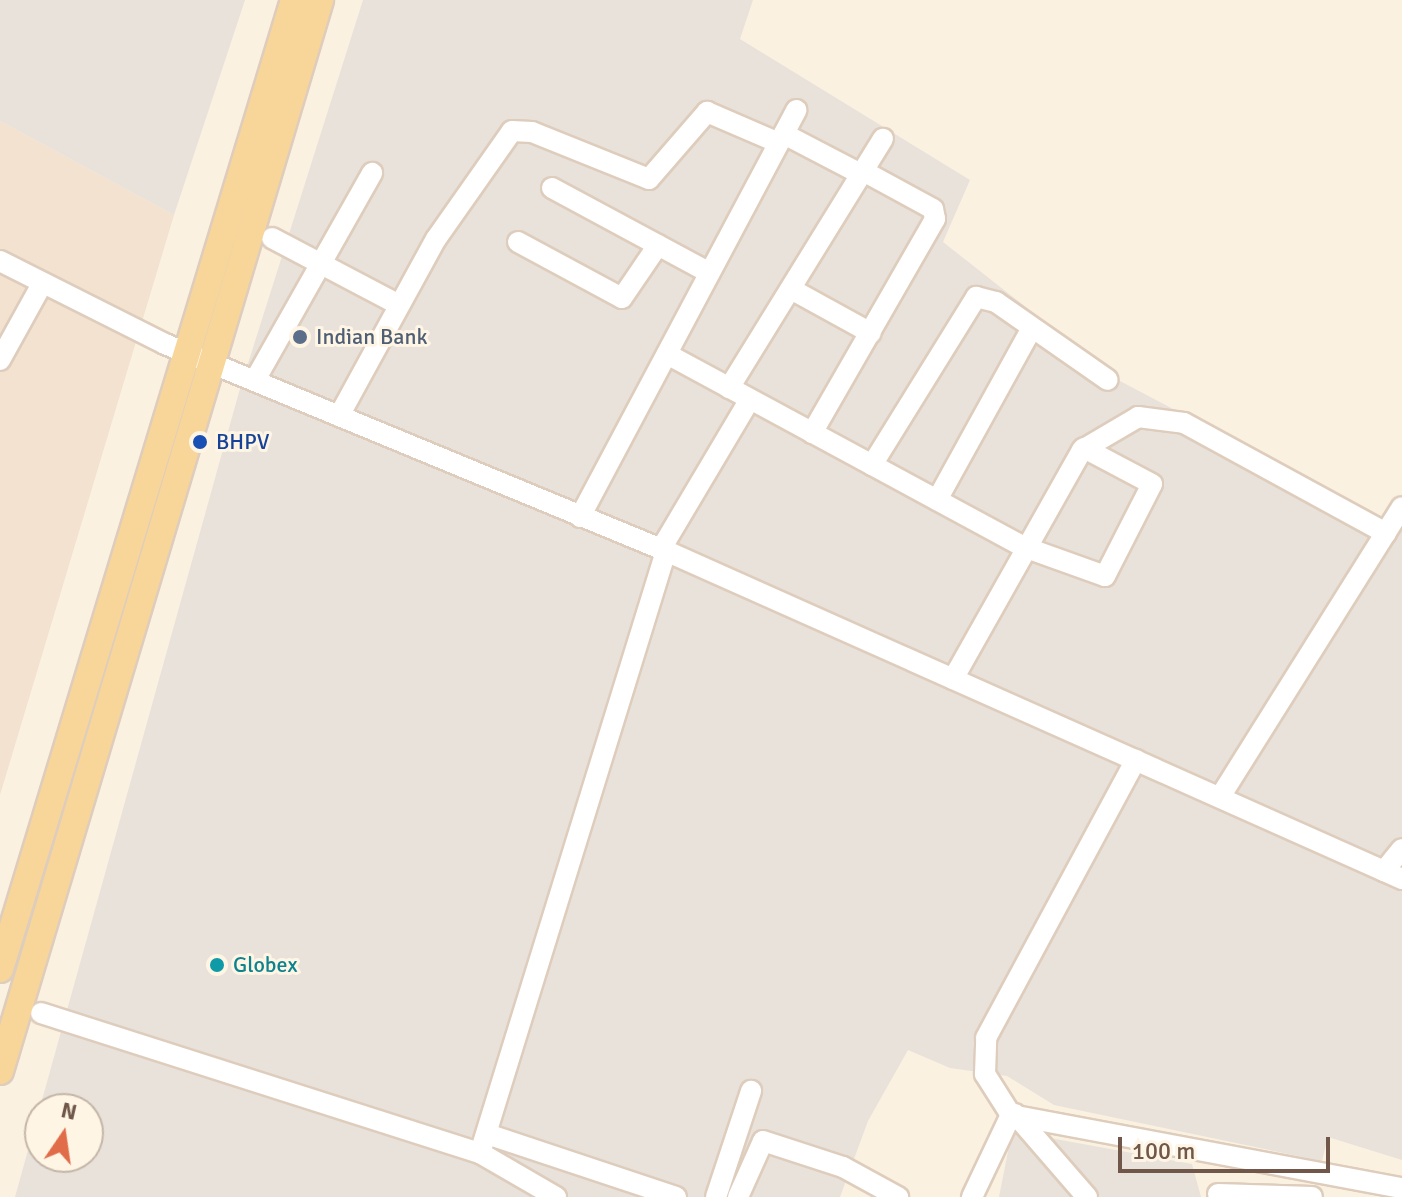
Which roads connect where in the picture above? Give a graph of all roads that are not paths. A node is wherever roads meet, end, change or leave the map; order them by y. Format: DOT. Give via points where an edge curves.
graph roads {
  1 [pos="294,0"];
  2 [pos="320,0"];
  3 [pos="796,110"];
  4 [pos="781,138"];
  5 [pos="883,139"];
  6 [pos="862,172"];
  7 [pos="372,173"];
  8 [pos="552,188"];
  9 [pos="272,238"];
  10 [pos="518,242"];
  11 [pos="658,245"];
  12 [pos="0,261"];
  13 [pos="325,263"];
  14 [pos="710,273"];
  15 [pos="42,284"];
  16 [pos="791,289"];
  17 [pos="397,304"];
  18 [pos="1032,328"];
  19 [pos="871,333"];
  20 [pos="667,354"];
  21 [pos="198,358"];
  22 [pos="0,360"];
  23 [pos="255,380"];
  24 [pos="1108,380"];
  25 [pos="729,388"];
  26 [pos="750,399"];
  27 [pos="339,416"];
  28 [pos="812,433"];
  29 [pos="1084,448"];
  30 [pos="872,465"];
  31 [pos="937,500"];
  32 [pos="1402,507"];
  33 [pos="580,517"];
  34 [pos="1386,533"];
  35 [pos="1024,547"];
  36 [pos="663,550"];
  37 [pos="953,679"];
  38 [pos="1136,760"];
  39 [pos="1220,797"];
  40 [pos="1402,849"];
  41 [pos="1393,875"];
  42 [pos="0,969"];
  43 [pos="41,1013"];
  44 [pos="0,1071"];
  45 [pos="751,1091"];
  46 [pos="1013,1115"];
  47 [pos="490,1135"];
  48 [pos="480,1153"];
  49 [pos="1226,1155"];
  50 [pos="1402,1188"];
  51 [pos="551,1195"];
  52 [pos="1215,1195"];
  53 [pos="676,1197"];
  54 [pos="716,1197"];
  55 [pos="738,1197"];
  56 [pos="898,1197"];
  57 [pos="972,1197"];
  58 [pos="1087,1197"];
  59 [pos="1312,1197"];
  1 -- 21 [label="main road"];
  2 -- 21 [label="main road"];
  3 -- 4 [label="street"];
  4 -- 6 [label="street"];
  4 -- 14 [label="street"];
  4 -- 17 [label="street" via="707,112 649,179 532,132 512,131"];
  5 -- 6 [label="street"];
  6 -- 16 [label="street"];
  6 -- 19 [label="street" via="933,209 935,219"];
  7 -- 13 [label="street"];
  8 -- 11 [label="street"];
  9 -- 13 [label="street"];
  10 -- 11 [label="street" via="622,298"];
  11 -- 14 [label="street"];
  12 -- 15 [label="street"];
  13 -- 17 [label="street"];
  13 -- 23 [label="street"];
  14 -- 20 [label="street"];
  15 -- 21 [label="street"];
  15 -- 22 [label="street"];
  16 -- 19 [label="street"];
  16 -- 25 [label="street"];
  17 -- 27 [label="street"];
  18 -- 24 [label="street"];
  18 -- 30 [label="street" via="976,297"];
  18 -- 31 [label="street"];
  19 -- 28 [label="street"];
  20 -- 25 [label="street"];
  20 -- 33 [label="street"];
  21 -- 23 [label="street"];
  21 -- 42 [label="main road"];
  21 -- 44 [label="main road"];
  23 -- 27 [label="street"];
  25 -- 26 [label="street"];
  26 -- 28 [label="street"];
  26 -- 36 [label="street"];
  27 -- 33 [label="street"];
  28 -- 30 [label="street"];
  29 -- 34 [label="street" via="1138,417 1184,423"];
  29 -- 35 [label="street"];
  29 -- 35 [label="street" via="1152,484 1114,567 1091,575"];
  30 -- 31 [label="street"];
  31 -- 35 [label="street"];
  32 -- 34 [label="street"];
  33 -- 36 [label="street"];
  34 -- 39 [label="street"];
  35 -- 37 [label="street"];
  36 -- 37 [label="street"];
  36 -- 47 [label="street"];
  37 -- 38 [label="street"];
  38 -- 39 [label="street"];
  38 -- 46 [label="street" via="986,1038 985,1074"];
  39 -- 41 [label="street"];
  40 -- 41 [label="street"];
  43 -- 48 [label="street"];
  45 -- 54 [label="street"];
  46 -- 49 [label="street"];
  46 -- 57 [label="street"];
  46 -- 58 [label="street"];
  47 -- 48 [label="street"];
  47 -- 53 [label="street"];
  48 -- 51 [label="street"];
  49 -- 50 [label="street"];
  49 -- 52 [label="street"];
  52 -- 59 [label="street"];
  55 -- 56 [label="street" via="763,1141 843,1167"];
}
